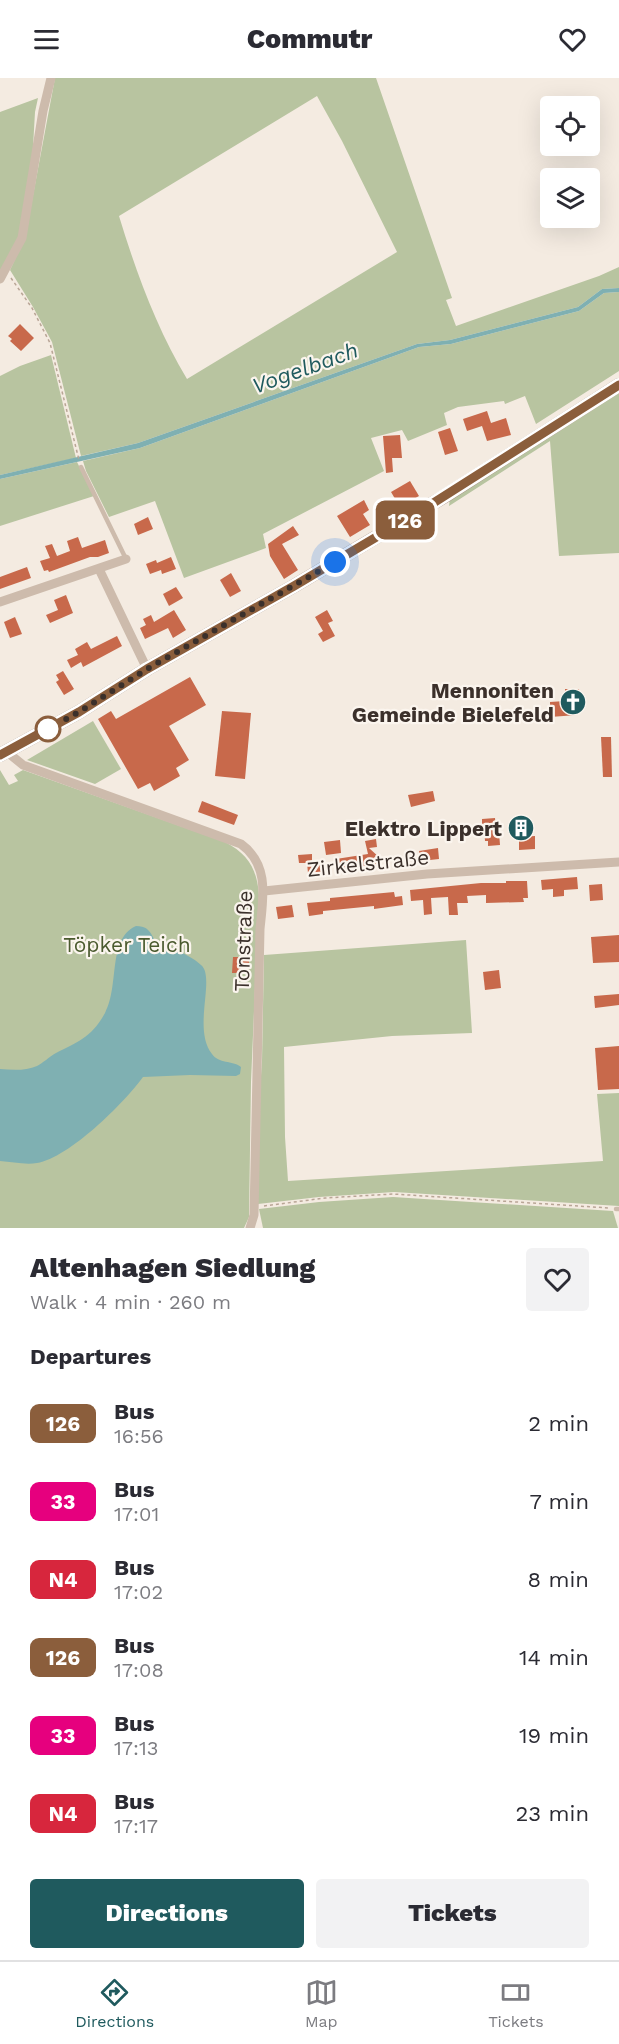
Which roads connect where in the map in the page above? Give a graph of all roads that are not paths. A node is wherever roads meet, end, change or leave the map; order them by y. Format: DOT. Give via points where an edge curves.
graph roads {
  1 [pos="51,78"];
  2 [pos="2,275"];
  3 [pos="619,385"];
  4 [pos="81,467"];
  5 [pos="126,559"];
  6 [pos="99,569"];
  7 [pos="0,602"];
  8 [pos="147,669"];
  9 [pos="4,753"];
  10 [pos="619,862"];
  11 [pos="264,891"];
  12 [pos="250,1228"];
  1 -- 2 [label="street" via="22,238"];
  3 -- 8 [label="main road" via="445,496"];
  4 -- 5 [label="lane"];
  5 -- 6 [label="street"];
  6 -- 7 [label="street"];
  6 -- 8 [label="street"];
  8 -- 9 [label="main road"];
  9 -- 11 [label="street, Tonstraße" via="24,765 241,844 258,863"];
  10 -- 11 [label="street, Zirkelstraße" via="427,874"];
  11 -- 12 [label="street, Tonstraße" via="254,1208"];
}
